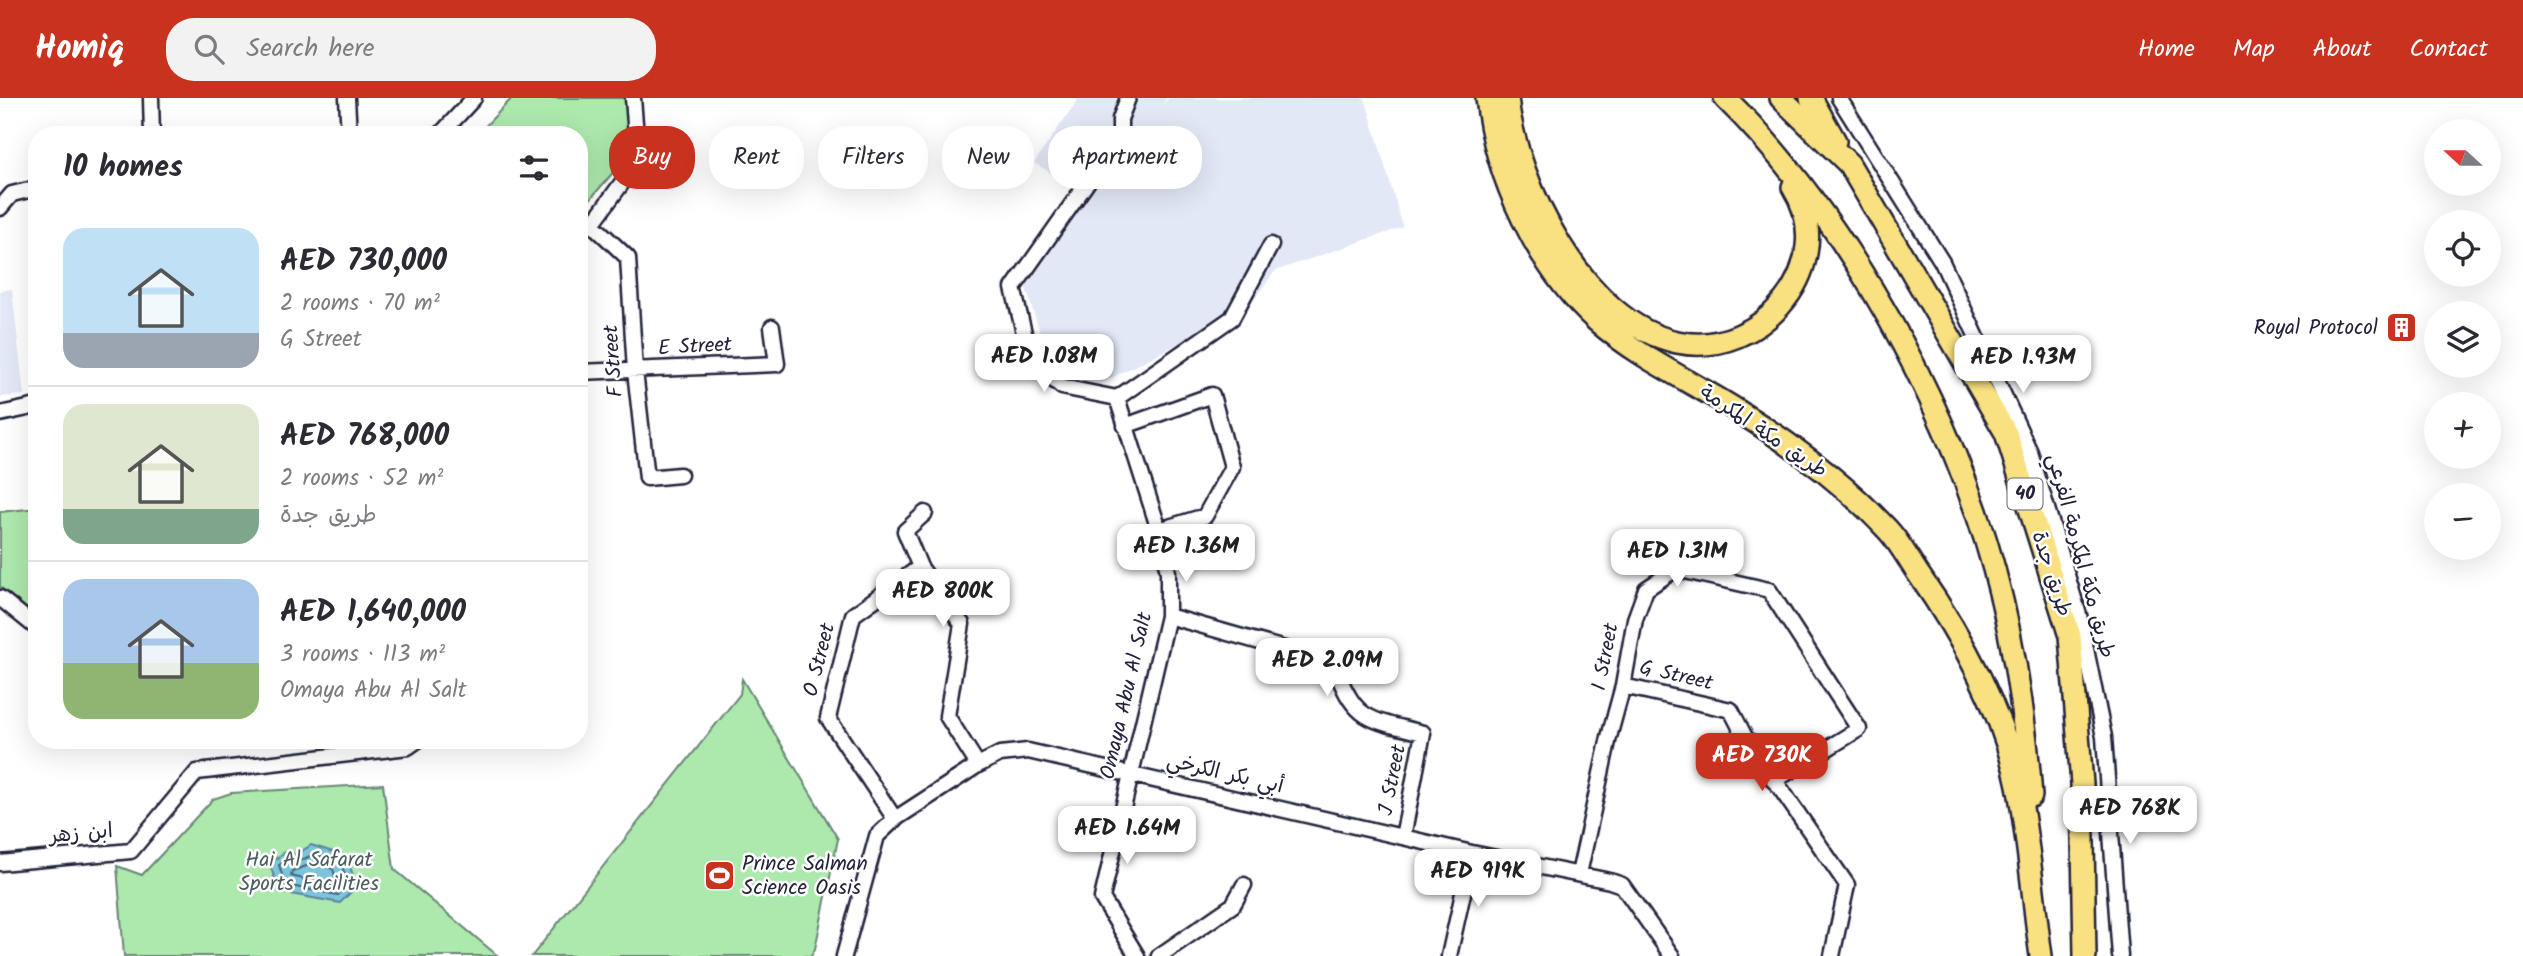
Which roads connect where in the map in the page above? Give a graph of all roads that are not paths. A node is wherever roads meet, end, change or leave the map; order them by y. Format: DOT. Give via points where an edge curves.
graph roads {
  1 [pos="151,98"];
  2 [pos="347,98"];
  3 [pos="474,98"];
  4 [pos="633,98"];
  5 [pos="1128,98"];
  6 [pos="1487,98"];
  7 [pos="1507,98"];
  8 [pos="1725,98"];
  9 [pos="1781,98"];
  10 [pos="1811,98"];
  11 [pos="1839,98"];
  12 [pos="152,126"];
  13 [pos="349,126"];
  14 [pos="448,126"];
  15 [pos="1756,129"];
  16 [pos="1849,164"];
  17 [pos="28,190"];
  18 [pos="0,208"];
  19 [pos="588,223"];
  20 [pos="588,227"];
  21 [pos="1271,244"];
  22 [pos="772,327"];
  23 [pos="635,371"];
  24 [pos="588,372"];
  25 [pos="1117,398"];
  26 [pos="28,408"];
  27 [pos="0,414"];
  28 [pos="1125,426"];
  29 [pos="680,475"];
  30 [pos="925,513"];
  31 [pos="1159,530"];
  32 [pos="920,567"];
  33 [pos="0,598"];
  34 [pos="1168,616"];
  35 [pos="28,621"];
  36 [pos="1623,686"];
  37 [pos="391,749"];
  38 [pos="978,765"];
  39 [pos="1131,774"];
  40 [pos="1774,780"];
  41 [pos="895,819"];
  42 [pos="1403,837"];
  43 [pos="1472,853"];
  44 [pos="0,863"];
  45 [pos="1579,874"];
  46 [pos="1244,886"];
  47 [pos="844,956"];
  48 [pos="1137,956"];
  49 [pos="1159,956"];
  50 [pos="1449,956"];
  51 [pos="1672,956"];
  52 [pos="1832,956"];
  53 [pos="2041,956"];
  54 [pos="2085,956"];
  55 [pos="2120,956"];
  1 -- 12 [label="street"];
  2 -- 13 [label="street"];
  3 -- 14 [label="street"];
  4 -- 19 [label="street" via="638,161"];
  5 -- 25 [label="street" via="1119,119 1120,136 1013,288 1031,361 1062,387"];
  6 -- 53 [label="highway, طريق مكة المكرمة" via="1503,170 1525,225 1596,320 1637,351 1791,445 1887,529 1939,604 1970,657 2018,784"];
  7 -- 15 [label="highway" via="1530,188 1572,262 1624,318 1677,342 1732,340 1780,309 1797,285 1807,251 1808,224 1800,198"];
  8 -- 15 [label="highway, 40"];
  9 -- 16 [label="highway, طريق جدة / 40"];
  10 -- 16 [label="highway"];
  11 -- 55 [label="street, طريق مكة المكرمة الفرعي" via="1942,262 2030,452 2080,615 2104,737"];
  15 -- 53 [label="highway, 40" via="1819,206 1858,266 1906,352 1976,511 2016,673 2028,761"];
  16 -- 54 [label="highway, طريق جدة / 40" via="2006,433 2070,636 2082,784"];
  17 -- 18 [label="street" via="12,194"];
  20 -- 23 [label="street, F Street" via="628,258"];
  21 -- 25 [label="street" via="1232,318"];
  22 -- 23 [label="street, E Street" via="777,364"];
  23 -- 24 [label="street, E Street"];
  23 -- 29 [label="street, F Street" via="647,478"];
  25 -- 28 [label="street, Omaya Abu Al Salt"];
  26 -- 27 [label="street"];
  28 -- 31 [label="street, Omaya Abu Al Salt"];
  28 -- 31 [label="street" via="1212,395 1232,467 1205,516"];
  30 -- 32 [label="street" via="905,531"];
  31 -- 34 [label="street, Omaya Abu Al Salt" via="1168,572"];
  32 -- 38 [label="street" via="962,624 947,716"];
  32 -- 41 [label="street, O Street" via="853,615 828,718"];
  33 -- 35 [label="street"];
  34 -- 39 [label="street, Omaya Abu Al Salt"];
  34 -- 42 [label="street, J Street" via="1334,663 1346,699 1371,719 1423,733"];
  36 -- 40 [label="street, G Street" via="1731,710"];
  36 -- 40 [label="street, I Street" via="1634,619 1646,589 1675,569 1769,590 1859,729"];
  36 -- 45 [label="street, I Street"];
  37 -- 44 [label="street, ابن زهر" via="197,772 131,851"];
  38 -- 39 [label="street, أبي بكر الكرخي" via="1000,754 1028,751"];
  38 -- 41 [label="street, أبي بكر الكرخي"];
  39 -- 42 [label="street, أبي بكر الكرخي"];
  39 -- 48 [label="street, Omaya Abu Al Salt" via="1102,898"];
  40 -- 52 [label="street, G Street" via="1847,885"];
  41 -- 47 [label="street, أبي بكر الكرخي" via="877,836"];
  42 -- 43 [label="street, أبي بكر الكرخي"];
  43 -- 45 [label="street, أبي بكر الكرخي"];
  43 -- 50 [label="street"];
  45 -- 51 [label="street, أبي بكر الكرخي" via="1622,885"];
  46 -- 49 [label="street" via="1233,905"];
}
